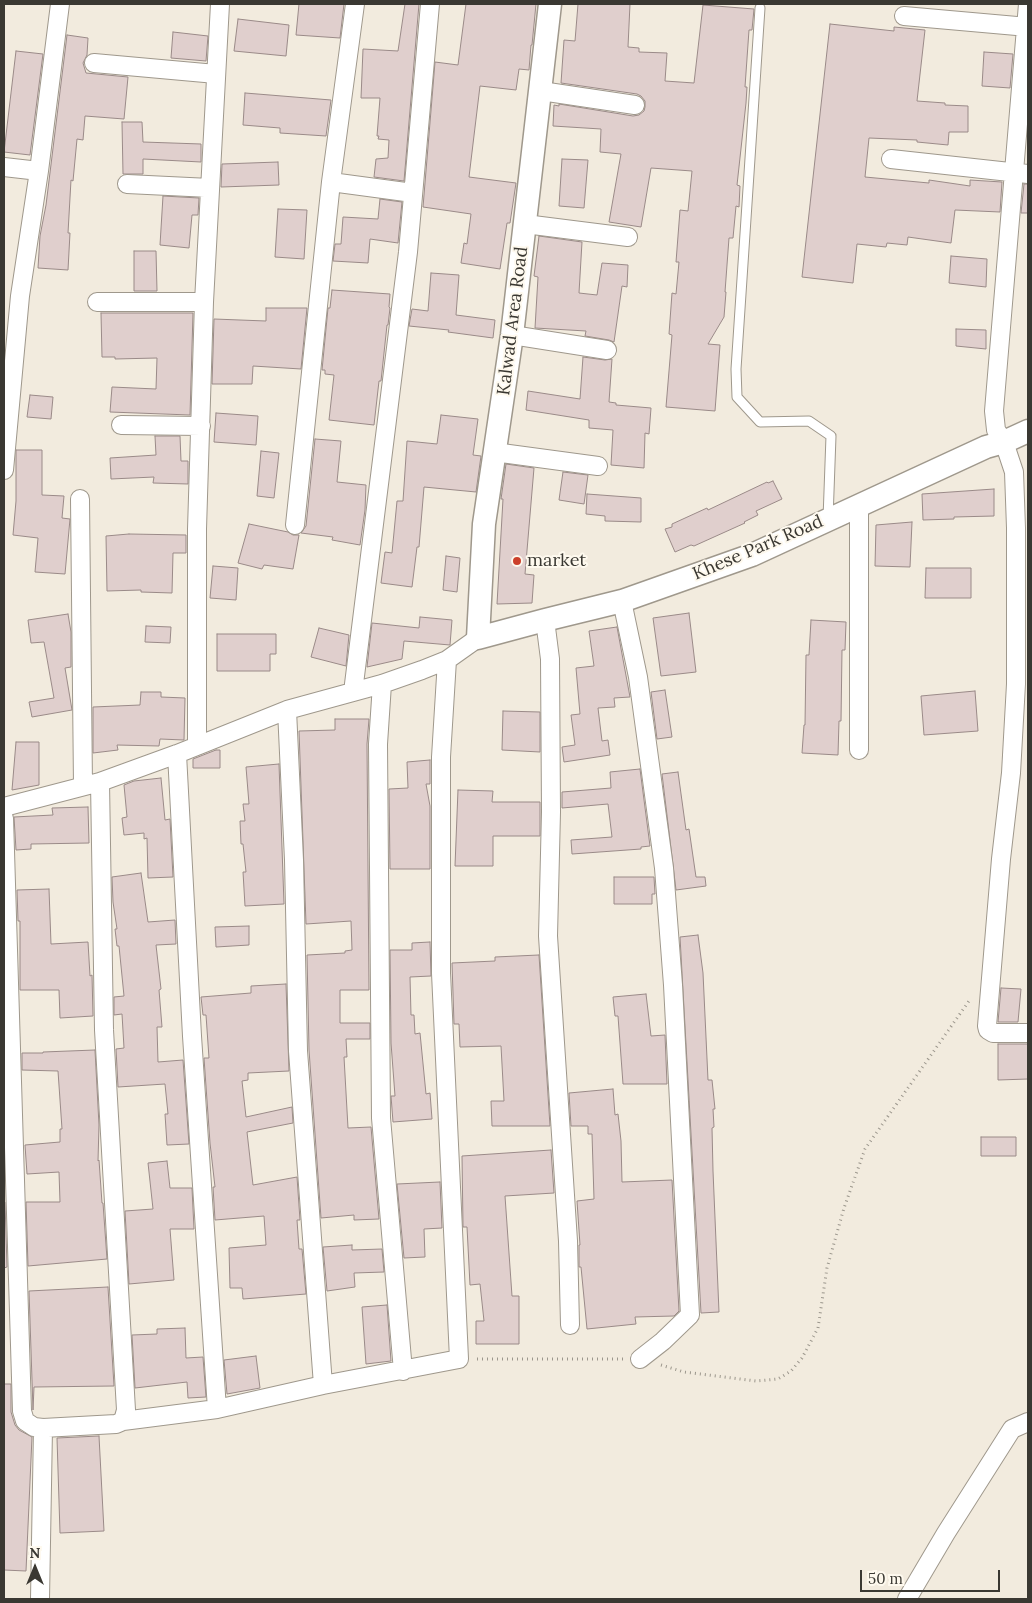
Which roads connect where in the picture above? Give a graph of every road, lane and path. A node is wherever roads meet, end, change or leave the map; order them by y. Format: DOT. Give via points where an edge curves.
graph roads {
  1 [pos="60,4"];
  2 [pos="220,4"];
  3 [pos="355,4"];
  4 [pos="430,4"];
  5 [pos="550,4"];
  6 [pos="1028,4"];
  7 [pos="760,8"];
  8 [pos="904,16"];
  9 [pos="1027,27"];
  10 [pos="94,63"];
  11 [pos="216,74"];
  12 [pos="541,91"];
  13 [pos="635,105"];
  14 [pos="891,160"];
  15 [pos="4,167"];
  16 [pos="39,171"];
  17 [pos="1021,173"];
  18 [pos="331,182"];
  19 [pos="127,184"];
  20 [pos="210,188"];
  21 [pos="413,193"];
  22 [pos="525,224"];
  23 [pos="628,237"];
  24 [pos="97,302"];
  25 [pos="204,302"];
  26 [pos="512,335"];
  27 [pos="607,350"];
  28 [pos="120,425"];
  29 [pos="200,426"];
  30 [pos="1028,431"];
  31 [pos="1004,442"];
  32 [pos="494,452"];
  33 [pos="598,466"];
  34 [pos="4,470"];
  35 [pos="80,499"];
  36 [pos="859,505"];
  37 [pos="828,520"];
  38 [pos="295,525"];
  39 [pos="622,602"];
  40 [pos="545,620"];
  41 [pos="478,638"];
  42 [pos="1022,652"];
  43 [pos="447,660"];
  44 [pos="382,684"];
  45 [pos="353,692"];
  46 [pos="287,710"];
  47 [pos="197,746"];
  48 [pos="859,750"];
  49 [pos="176,754"];
  50 [pos="100,782"];
  51 [pos="83,786"];
  52 [pos="4,807"];
  53 [pos="4,818"];
  54 [pos="988,1003"];
  55 [pos="1028,1033"];
  56 [pos="9,1178"];
  57 [pos="570,1326"];
  58 [pos="818,1328"];
  59 [pos="640,1359"];
  60 [pos="403,1371"];
  61 [pos="323,1385"];
  62 [pos="217,1409"];
  63 [pos="124,1421"];
  64 [pos="1028,1422"];
  65 [pos="43,1428"];
  66 [pos="40,1599"];
  67 [pos="907,1599"];
  1 -- 16 [label="street"];
  2 -- 11 [label="street"];
  3 -- 18 [label="street"];
  4 -- 21 [label="street"];
  5 -- 12 [label="street, Kalwad Area Road"];
  6 -- 9 [label="street"];
  7 -- 37 [label="lane" via="737,397 760,422 809,421 831,436"];
  8 -- 9 [label="street"];
  9 -- 17 [label="street"];
  10 -- 11 [label="street"];
  11 -- 20 [label="street"];
  12 -- 13 [label="street"];
  12 -- 22 [label="street, Kalwad Area Road"];
  14 -- 17 [label="street"];
  15 -- 16 [label="street"];
  16 -- 34 [label="street" via="20,296"];
  17 -- 31 [label="street" via="994,411 996,430"];
  18 -- 21 [label="street"];
  18 -- 38 [label="street"];
  19 -- 20 [label="street"];
  20 -- 25 [label="street"];
  21 -- 45 [label="street"];
  22 -- 23 [label="street"];
  22 -- 26 [label="street, Kalwad Area Road"];
  24 -- 25 [label="street"];
  25 -- 29 [label="street"];
  26 -- 27 [label="street"];
  26 -- 32 [label="street, Kalwad Area Road"];
  28 -- 29 [label="street"];
  29 -- 47 [label="street"];
  30 -- 31 [label="street, Khese Park Road"];
  31 -- 36 [label="street, Khese Park Road" via="986,447"];
  31 -- 42 [label="street" via="1014,472"];
  32 -- 33 [label="street"];
  32 -- 41 [label="street, Kalwad Area Road" via="484,524"];
  35 -- 51 [label="street"];
  36 -- 37 [label="street, Khese Park Road"];
  36 -- 48 [label="street"];
  37 -- 39 [label="street, Khese Park Road" via="752,555"];
  39 -- 40 [label="street, Khese Park Road"];
  39 -- 59 [label="street" via="638,677 664,868 690,1315"];
  40 -- 41 [label="street, Khese Park Road"];
  40 -- 57 [label="street" via="550,669 548,936 568,1241"];
  41 -- 43 [label="street"];
  42 -- 54 [label="street" via="1016,684 1011,773"];
  43 -- 44 [label="street"];
  43 -- 60 [label="street" via="441,757 441,973 459,1359"];
  44 -- 45 [label="street"];
  44 -- 60 [label="street" via="378,744 381,1118"];
  45 -- 46 [label="street"];
  46 -- 47 [label="street"];
  46 -- 61 [label="street" via="298,1051"];
  47 -- 49 [label="street"];
  49 -- 50 [label="street"];
  49 -- 62 [label="street"];
  50 -- 51 [label="street"];
  50 -- 63 [label="street" via="104,1030 126,1410"];
  51 -- 52 [label="street"];
  53 -- 56 [label="street"];
  54 -- 55 [label="street" via="988,1030 993,1033"];
  54 -- 58 [label="path" via="970,1001 866,1149 844,1208 827,1268"];
  56 -- 65 [label="street" via="22,1411 25,1421 34,1428"];
  60 -- 61 [label="street"];
  61 -- 62 [label="street"];
  62 -- 63 [label="street"];
  63 -- 65 [label="street"];
  64 -- 67 [label="street" via="1012,1429"];
  65 -- 66 [label="street"];
}
